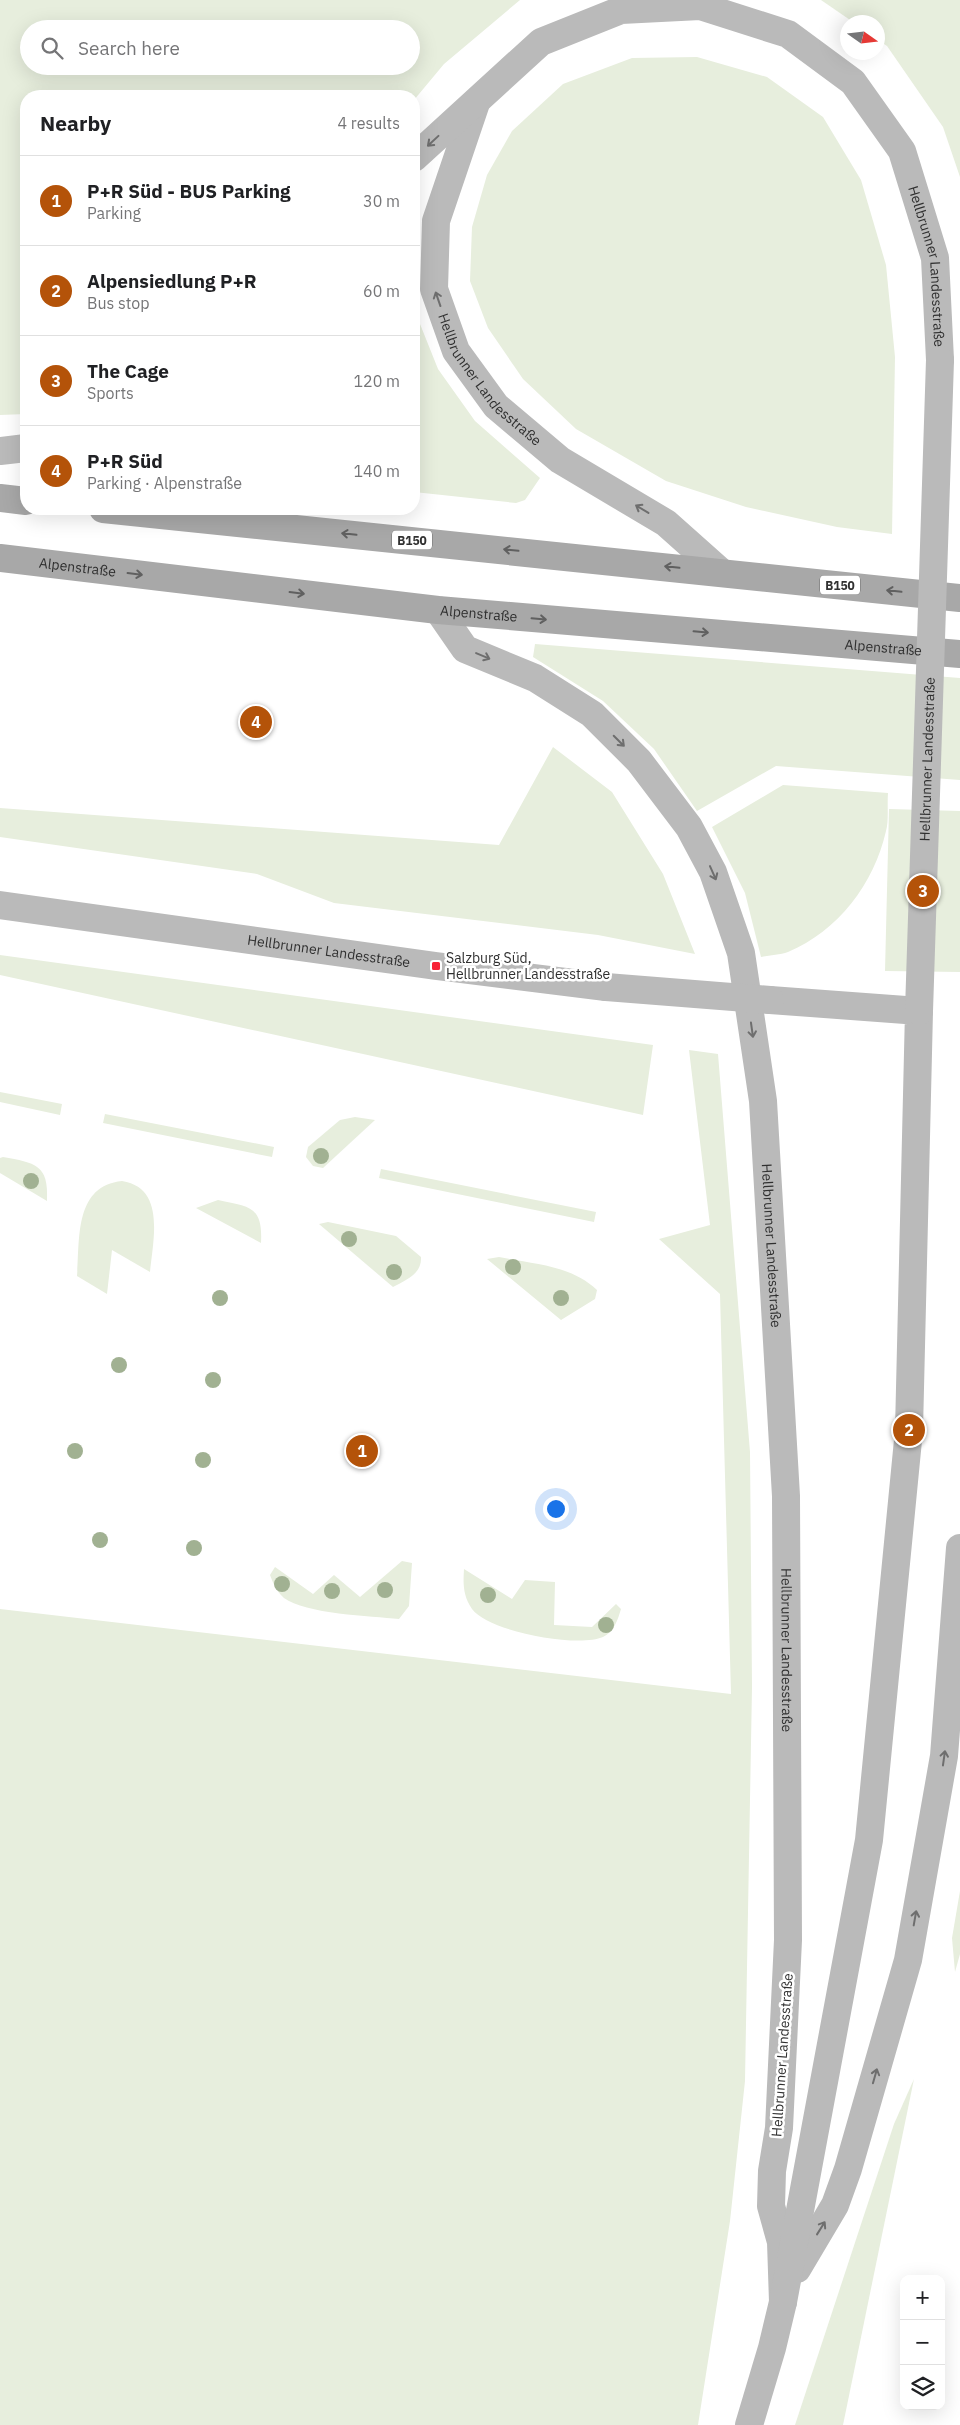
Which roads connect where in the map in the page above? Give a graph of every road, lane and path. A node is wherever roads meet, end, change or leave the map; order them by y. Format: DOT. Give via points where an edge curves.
graph roads {
  1 [pos="477,99"];
  2 [pos="420,152"];
  3 [pos="20,449"];
  4 [pos="0,451"];
  5 [pos="0,498"];
  6 [pos="20,500"];
  7 [pos="163,515"];
  8 [pos="0,558"];
  9 [pos="721,572"];
  10 [pos="960,598"];
  11 [pos="438,610"];
  12 [pos="960,654"];
  13 [pos="0,905"];
  14 [pos="920,1012"];
  15 [pos="960,1548"];
  16 [pos="783,2302"];
  17 [pos="749,2425"];
  1 -- 2 [label="main road, Hellbrunner Landesstraße, one-way"];
  9 -- 1 [label="main road, Hellbrunner Landesstraße, one-way" via="666,523 553,454 496,406 456,351 434,289 436,222"];
  1 -- 14 [label="main road, Hellbrunner Landesstraße, bridge" via="541,42 620,10 700,6 788,34 853,82 902,151 936,258 940,360"];
  3 -- 4 [label="main road"];
  5 -- 6 [label="main road"];
  9 -- 7 [label="main road, B150, one-way"];
  8 -- 11 [label="main road, Alpenstraße, one-way"];
  10 -- 9 [label="main road, B150, one-way"];
  11 -- 12 [label="main road, Alpenstraße, one-way"];
  11 -- 16 [label="main road, Hellbrunner Landesstraße, one-way" via="466,649 535,678 592,714 639,761 688,827 713,872 741,953 763,1101 786,1496 788,1940 779,2128 772,2171 771,2206 781,2242"];
  13 -- 14 [label="main road, Hellbrunner Landesstraße, bridge" via="606,987"];
  14 -- 16 [label="main road, Hellbrunner Landesstraße" via="909,1430 869,1840"];
  16 -- 15 [label="main road, Hellbrunner Landesstraße, one-way" via="800,2261 835,2205 908,1960 944,1756"];
  16 -- 17 [label="main road, Hellbrunner Landesstraße"];
}
